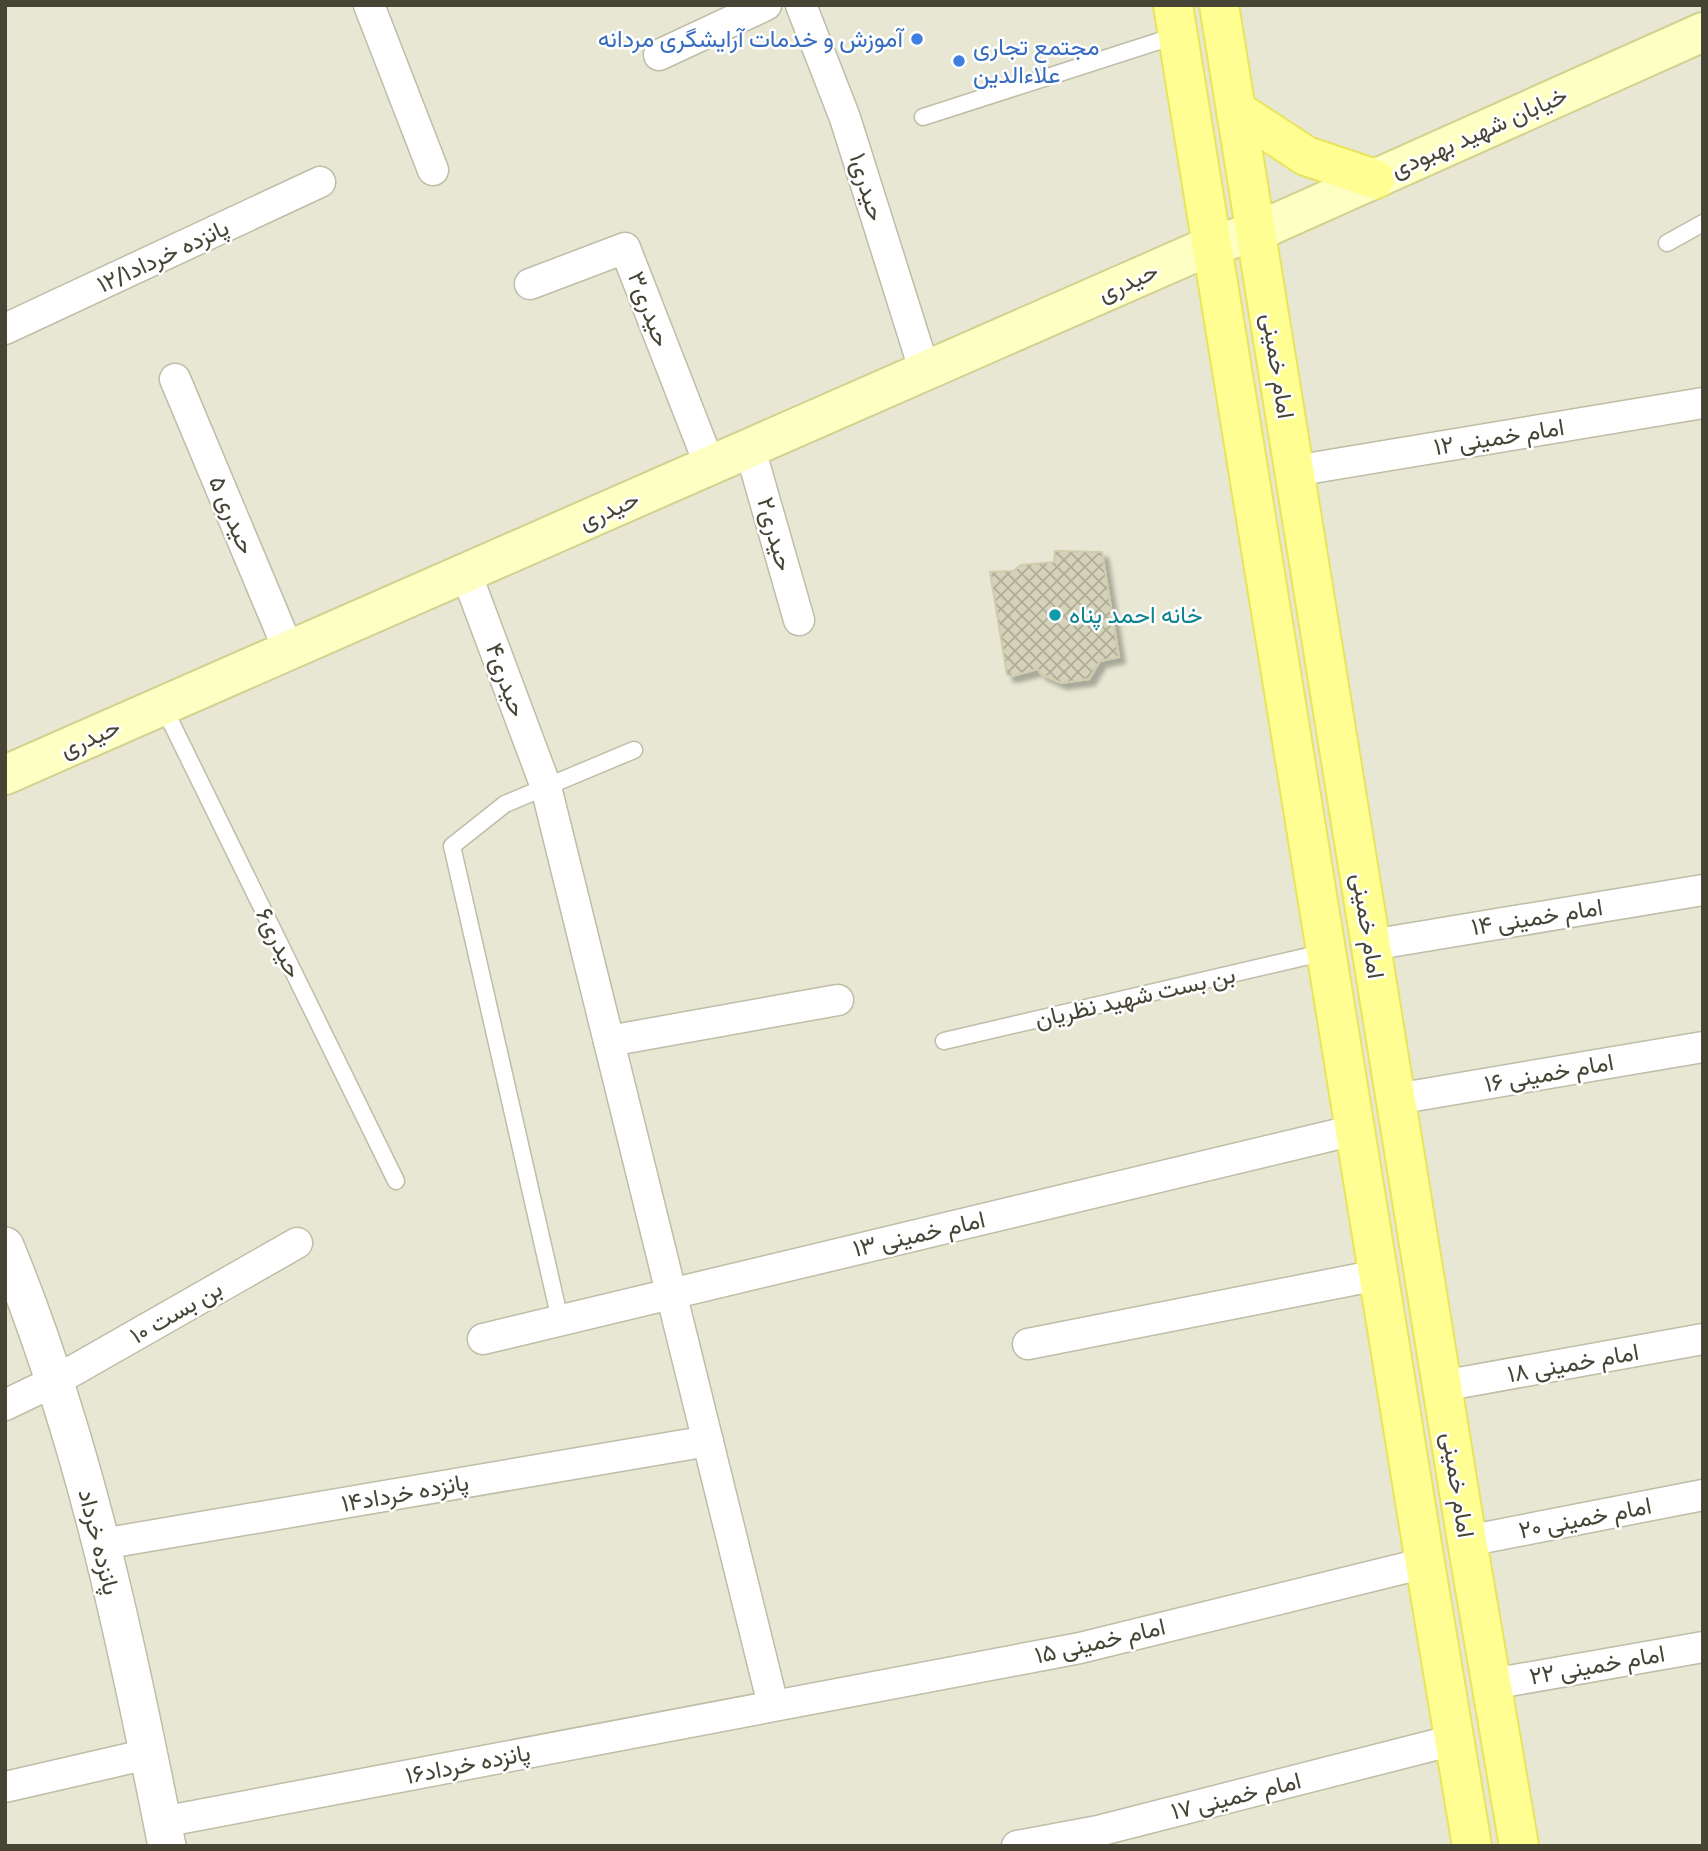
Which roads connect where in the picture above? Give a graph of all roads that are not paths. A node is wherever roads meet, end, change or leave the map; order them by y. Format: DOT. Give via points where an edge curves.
graph roads {
  1 [pos="369,5"];
  2 [pos="766,5"];
  3 [pos="801,5"];
  4 [pos="1219,5"];
  5 [pos="1176,20"];
  6 [pos="1703,33"];
  7 [pos="659,55"];
  8 [pos="1236,110"];
  9 [pos="923,117"];
  10 [pos="433,170"];
  11 [pos="1375,179"];
  12 [pos="320,182"];
  13 [pos="1703,223"];
  14 [pos="1256,232"];
  15 [pos="1667,243"];
  16 [pos="1212,245"];
  17 [pos="530,284"];
  18 [pos="5,329"];
  19 [pos="925,372"];
  20 [pos="175,379"];
  21 [pos="1703,403"];
  22 [pos="750,449"];
  23 [pos="710,466"];
  24 [pos="1294,471"];
  25 [pos="467,573"];
  26 [pos="799,620"];
  27 [pos="289,651"];
  28 [pos="163,706"];
  29 [pos="634,750"];
  30 [pos="5,775"];
  31 [pos="546,787"];
  32 [pos="1703,890"];
  33 [pos="1371,945"];
  34 [pos="1326,952"];
  35 [pos="838,1000"];
  36 [pos="609,1041"];
  37 [pos="944,1041"];
  38 [pos="1703,1048"];
  39 [pos="1396,1099"];
  40 [pos="1355,1130"];
  41 [pos="396,1181"];
  42 [pos="297,1243"];
  43 [pos="5,1246"];
  44 [pos="1378,1275"];
  45 [pos="672,1294"];
  46 [pos="560,1320"];
  47 [pos="483,1339"];
  48 [pos="1703,1339"];
  49 [pos="1028,1344"];
  50 [pos="55,1381"];
  51 [pos="1442,1387"];
  52 [pos="5,1405"];
  53 [pos="708,1441"];
  54 [pos="1703,1494"];
  55 [pos="1467,1541"];
  56 [pos="102,1544"];
  57 [pos="1425,1563"];
  58 [pos="1703,1647"];
  59 [pos="1492,1684"];
  60 [pos="773,1705"];
  61 [pos="1454,1740"];
  62 [pos="148,1754"];
  63 [pos="5,1787"];
  64 [pos="165,1834"];
  65 [pos="1017,1846"];
  66 [pos="1472,1846"];
  67 [pos="1519,1846"];
  1 -- 10 [label="street"];
  2 -- 7 [label="street"];
  3 -- 19 [label="street, حیدری۱" via="845,118"];
  4 -- 8 [label="main road, امام خمینی"];
  5 -- 9 [label="lane"];
  5 -- 16 [label="main road, امام خمینی"];
  6 -- 11 [label="main road, خیابان شهید بهبودی"];
  8 -- 11 [label="main road" via="1306,156"];
  8 -- 14 [label="main road, امام خمینی"];
  11 -- 14 [label="main road, خیابان شهید بهبودی"];
  12 -- 18 [label="street, پانزده خرداد۱۲/۱"];
  13 -- 15 [label="lane"];
  14 -- 16 [label="main road, خیابان شهید بهبودی"];
  14 -- 24 [label="main road, امام خمینی"];
  16 -- 19 [label="main road, حیدری"];
  16 -- 34 [label="main road, امام خمینی"];
  17 -- 23 [label="street, حیدری۳" via="625,248"];
  19 -- 22 [label="main road, حیدری"];
  20 -- 27 [label="street, حیدری ۵"];
  21 -- 24 [label="street, امام خمینی ۱۲"];
  22 -- 23 [label="main road, حیدری"];
  22 -- 26 [label="street, حیدری۲"];
  23 -- 25 [label="main road, حیدری"];
  24 -- 33 [label="main road, امام خمینی"];
  25 -- 27 [label="main road, حیدری"];
  25 -- 31 [label="street, حیدری۴"];
  27 -- 28 [label="main road, حیدری"];
  28 -- 30 [label="main road, حیدری"];
  28 -- 41 [label="lane, حیدری۶"];
  29 -- 31 [label="lane"];
  31 -- 36 [label="street, حیدری۴"];
  31 -- 46 [label="lane" via="505,804 452,846"];
  32 -- 33 [label="street, امام خمینی ۱۴"];
  33 -- 39 [label="main road, امام خمینی"];
  34 -- 37 [label="lane, بن بست شهید نظریان"];
  34 -- 40 [label="main road, امام خمینی"];
  35 -- 36 [label="street"];
  36 -- 45 [label="street, حیدری۴"];
  38 -- 39 [label="street, امام خمینی ۱۶"];
  39 -- 51 [label="main road, امام خمینی"];
  40 -- 44 [label="main road, امام خمینی"];
  40 -- 45 [label="street, امام خمینی ۱۳"];
  42 -- 50 [label="street, بن بست ۱۰"];
  43 -- 50 [label="street, پانزده خرداد"];
  44 -- 49 [label="street"];
  44 -- 57 [label="main road, امام خمینی"];
  45 -- 46 [label="street, امام خمینی ۱۳"];
  45 -- 53 [label="street, حیدری۴"];
  46 -- 47 [label="street, امام خمینی ۱۳"];
  48 -- 51 [label="street, امام خمینی ۱۸"];
  50 -- 52 [label="street, بن بست ۱۰"];
  50 -- 56 [label="street, پانزده خرداد"];
  51 -- 55 [label="main road, امام خمینی"];
  53 -- 56 [label="street, پانزده خرداد۱۴"];
  53 -- 60 [label="street, حیدری۴"];
  54 -- 55 [label="street, امام خمینی ۲۰"];
  55 -- 59 [label="main road, امام خمینی"];
  56 -- 62 [label="street, پانزده خرداد"];
  57 -- 60 [label="street, امام خمینی ۱۵" via="1080,1648"];
  57 -- 61 [label="main road, امام خمینی"];
  58 -- 59 [label="street, امام خمینی ۲۲"];
  59 -- 67 [label="main road, امام خمینی"];
  60 -- 64 [label="street, پانزده خرداد۱۶"];
  61 -- 65 [label="street, امام خمینی ۱۷" via="1098,1831"];
  61 -- 66 [label="main road, امام خمینی"];
  62 -- 63 [label="street"];
  62 -- 64 [label="street, پانزده خرداد"];
}
